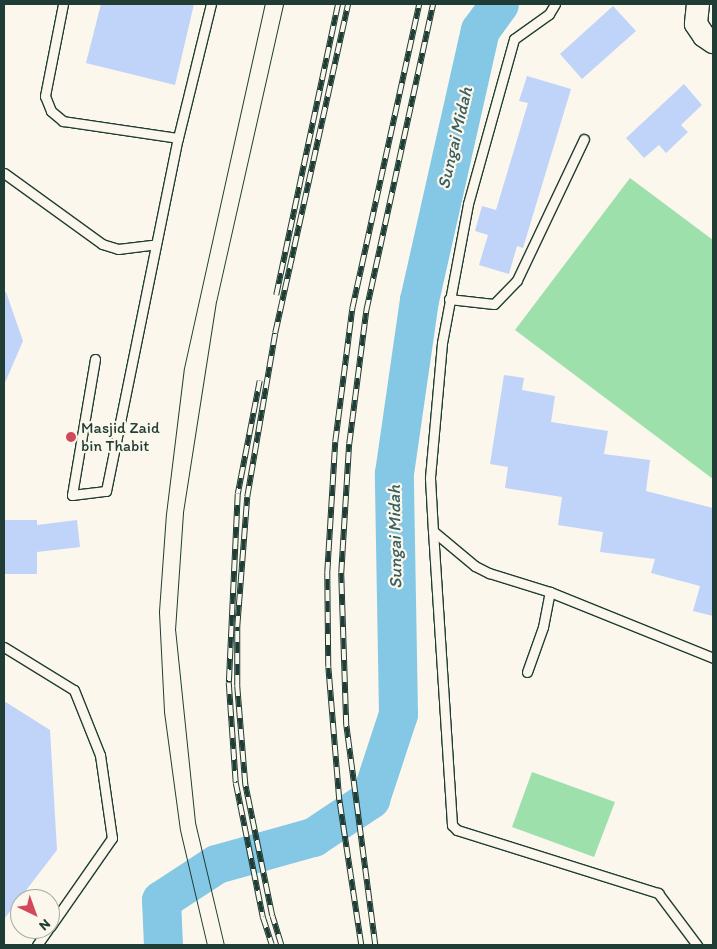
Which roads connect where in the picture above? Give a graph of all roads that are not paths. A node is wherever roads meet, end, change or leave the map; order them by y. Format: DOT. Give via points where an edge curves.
graph roads {
  1 [pos="63,4"];
  2 [pos="211,4"];
  3 [pos="554,4"];
  4 [pos="698,4"];
  5 [pos="713,42"];
  6 [pos="178,138"];
  7 [pos="584,139"];
  8 [pos="4,173"];
  9 [pos="156,244"];
  10 [pos="449,299"];
  11 [pos="95,358"];
  12 [pos="433,531"];
  13 [pos="550,592"];
  14 [pos="4,647"];
  15 [pos="713,658"];
  16 [pos="527,672"];
  17 [pos="60,912"];
  18 [pos="698,945"];
  1 -- 6 [label="lane" via="45,96 50,111 63,121"];
  2 -- 6 [label="lane"];
  3 -- 10 [label="lane" via="549,14 514,38 468,204"];
  4 -- 5 [label="street" via="696,24"];
  6 -- 9 [label="lane"];
  7 -- 10 [label="lane" via="517,280 494,304"];
  8 -- 9 [label="lane" via="102,244 118,249"];
  9 -- 11 [label="lane" via="106,492 72,495"];
  10 -- 12 [label="lane" via="430,478"];
  12 -- 13 [label="lane" via="474,566"];
  12 -- 18 [label="lane" via="452,825 458,830 658,893"];
  13 -- 15 [label="lane"];
  13 -- 16 [label="lane" via="543,627"];
  14 -- 17 [label="lane" via="74,690 100,755 112,838"];
}
